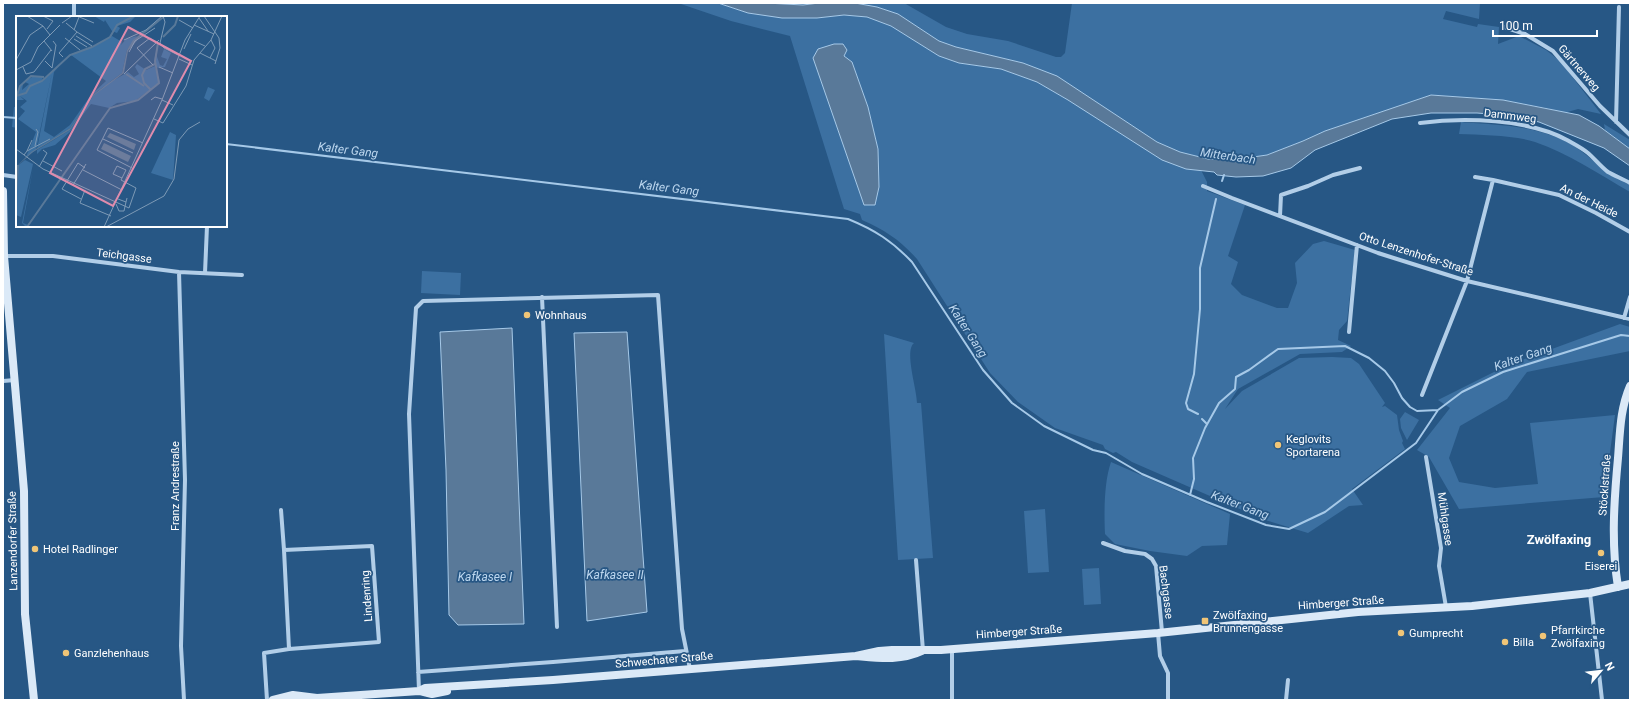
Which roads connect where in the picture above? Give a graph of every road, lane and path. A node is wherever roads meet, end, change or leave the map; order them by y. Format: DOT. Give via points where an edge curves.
graph roads {
  1 [pos="74,3"];
  2 [pos="1619,7"];
  3 [pos="74,16"];
  4 [pos="1504,27"];
  5 [pos="1616,122"];
  6 [pos="1420,123"];
  7 [pos="1630,135"];
  8 [pos="1360,168"];
  9 [pos="3,175"];
  10 [pos="16,177"];
  11 [pos="1475,177"];
  12 [pos="1493,180"];
  13 [pos="1630,183"];
  14 [pos="1203,186"];
  15 [pos="3,191"];
  16 [pos="1280,216"];
  17 [pos="207,227"];
  18 [pos="1630,232"];
  19 [pos="1357,245"];
  20 [pos="4,256"];
  21 [pos="179,272"];
  22 [pos="205,273"];
  23 [pos="242,275"];
  24 [pos="1468,281"];
  25 [pos="542,297"];
  26 [pos="1630,297"];
  27 [pos="1624,318"];
  28 [pos="1630,319"];
  29 [pos="1349,332"];
  30 [pos="15,380"];
  31 [pos="3,381"];
  32 [pos="1630,386"];
  33 [pos="1422,395"];
  34 [pos="1426,457"];
  35 [pos="281,510"];
  36 [pos="1103,543"];
  37 [pos="284,550"];
  38 [pos="916,560"];
  39 [pos="1630,584"];
  40 [pos="1618,587"];
  41 [pos="1590,593"];
  42 [pos="1446,607"];
  43 [pos="557,627"];
  44 [pos="1160,632"];
  45 [pos="952,649"];
  46 [pos="288,650"];
  47 [pos="685,651"];
  48 [pos="923,651"];
  49 [pos="690,669"];
  50 [pos="418,672"];
  51 [pos="1288,680"];
  52 [pos="419,690"];
  53 [pos="313,699"];
  54 [pos="34,700"];
  55 [pos="184,700"];
  56 [pos="267,700"];
  57 [pos="273,700"];
  58 [pos="952,700"];
  59 [pos="1168,700"];
  60 [pos="1286,700"];
  61 [pos="1602,700"];
  1 -- 3 [label="street"];
  2 -- 5 [label="street"];
  4 -- 5 [label="street, Gärtnerweg" via="1525,34 1553,51"];
  5 -- 7 [label="street, Gärtnerweg"];
  6 -- 13 [label="street, Dammweg" via="1446,120 1492,122 1546,130 1574,144 1608,171"];
  8 -- 16 [label="street" via="1333,175 1281,195"];
  9 -- 10 [label="street"];
  11 -- 12 [label="street, An der Heide"];
  12 -- 18 [label="street, An der Heide" via="1559,195"];
  12 -- 24 [label="street"];
  14 -- 16 [label="street, Otto Lenzenhofer-Straße"];
  15 -- 20 [label="main road, Lanzendorfer Straße"];
  16 -- 19 [label="street, Otto Lenzenhofer-Straße"];
  17 -- 22 [label="street"];
  19 -- 24 [label="street, Otto Lenzenhofer-Straße"];
  19 -- 29 [label="street"];
  20 -- 21 [label="street, Teichgasse" via="53,256"];
  20 -- 30 [label="main road, Lanzendorfer Straße"];
  21 -- 22 [label="street, Teichgasse"];
  21 -- 55 [label="street, Franz Andrestraße" via="185,480 181,646"];
  22 -- 23 [label="street, Teichgasse"];
  24 -- 27 [label="street, Otto Lenzenhofer-Straße"];
  24 -- 33 [label="street"];
  25 -- 43 [label="street"];
  25 -- 47 [label="street" via="658,295"];
  25 -- 50 [label="street" via="423,302 416,308 409,414"];
  26 -- 27 [label="street"];
  27 -- 28 [label="street, Otto Lenzenhofer-Straße"];
  30 -- 31 [label="street"];
  30 -- 54 [label="main road, Lanzendorfer Straße" via="24,491 25,614"];
  32 -- 40 [label="main road, Stöcklstraße" via="1621,414 1615,491 1614,547"];
  34 -- 42 [label="street, Mühlgasse" via="1441,548 1439,566"];
  35 -- 37 [label="street"];
  36 -- 44 [label="street, Bachgasse" via="1145,554 1152,559 1156,566"];
  37 -- 46 [label="street"];
  37 -- 46 [label="street, Lindenring" via="372,546 379,642"];
  38 -- 48 [label="street"];
  39 -- 40 [label="main road"];
  40 -- 41 [label="main road, Himberger Straße"];
  41 -- 42 [label="main road, Himberger Straße"];
  41 -- 61 [label="street"];
  42 -- 44 [label="main road, Himberger Straße" via="1358,612"];
  44 -- 45 [label="main road, Himberger Straße"];
  44 -- 59 [label="street, Bachgasse" via="1160,656 1168,673"];
  45 -- 48 [label="main road, Himberger Straße"];
  45 -- 58 [label="street"];
  46 -- 56 [label="street, Lindenring" via="264,654"];
  47 -- 49 [label="street"];
  47 -- 50 [label="street"];
  48 -- 49 [label="main road, Schwechater Straße" via="898,658 856,656"];
  49 -- 52 [label="main road, Schwechater Straße"];
  50 -- 52 [label="street"];
  51 -- 60 [label="street"];
  52 -- 53 [label="main road, Schwechater Straße"];
  53 -- 57 [label="main road, Schwechater Straße" via="292,695"];
}
